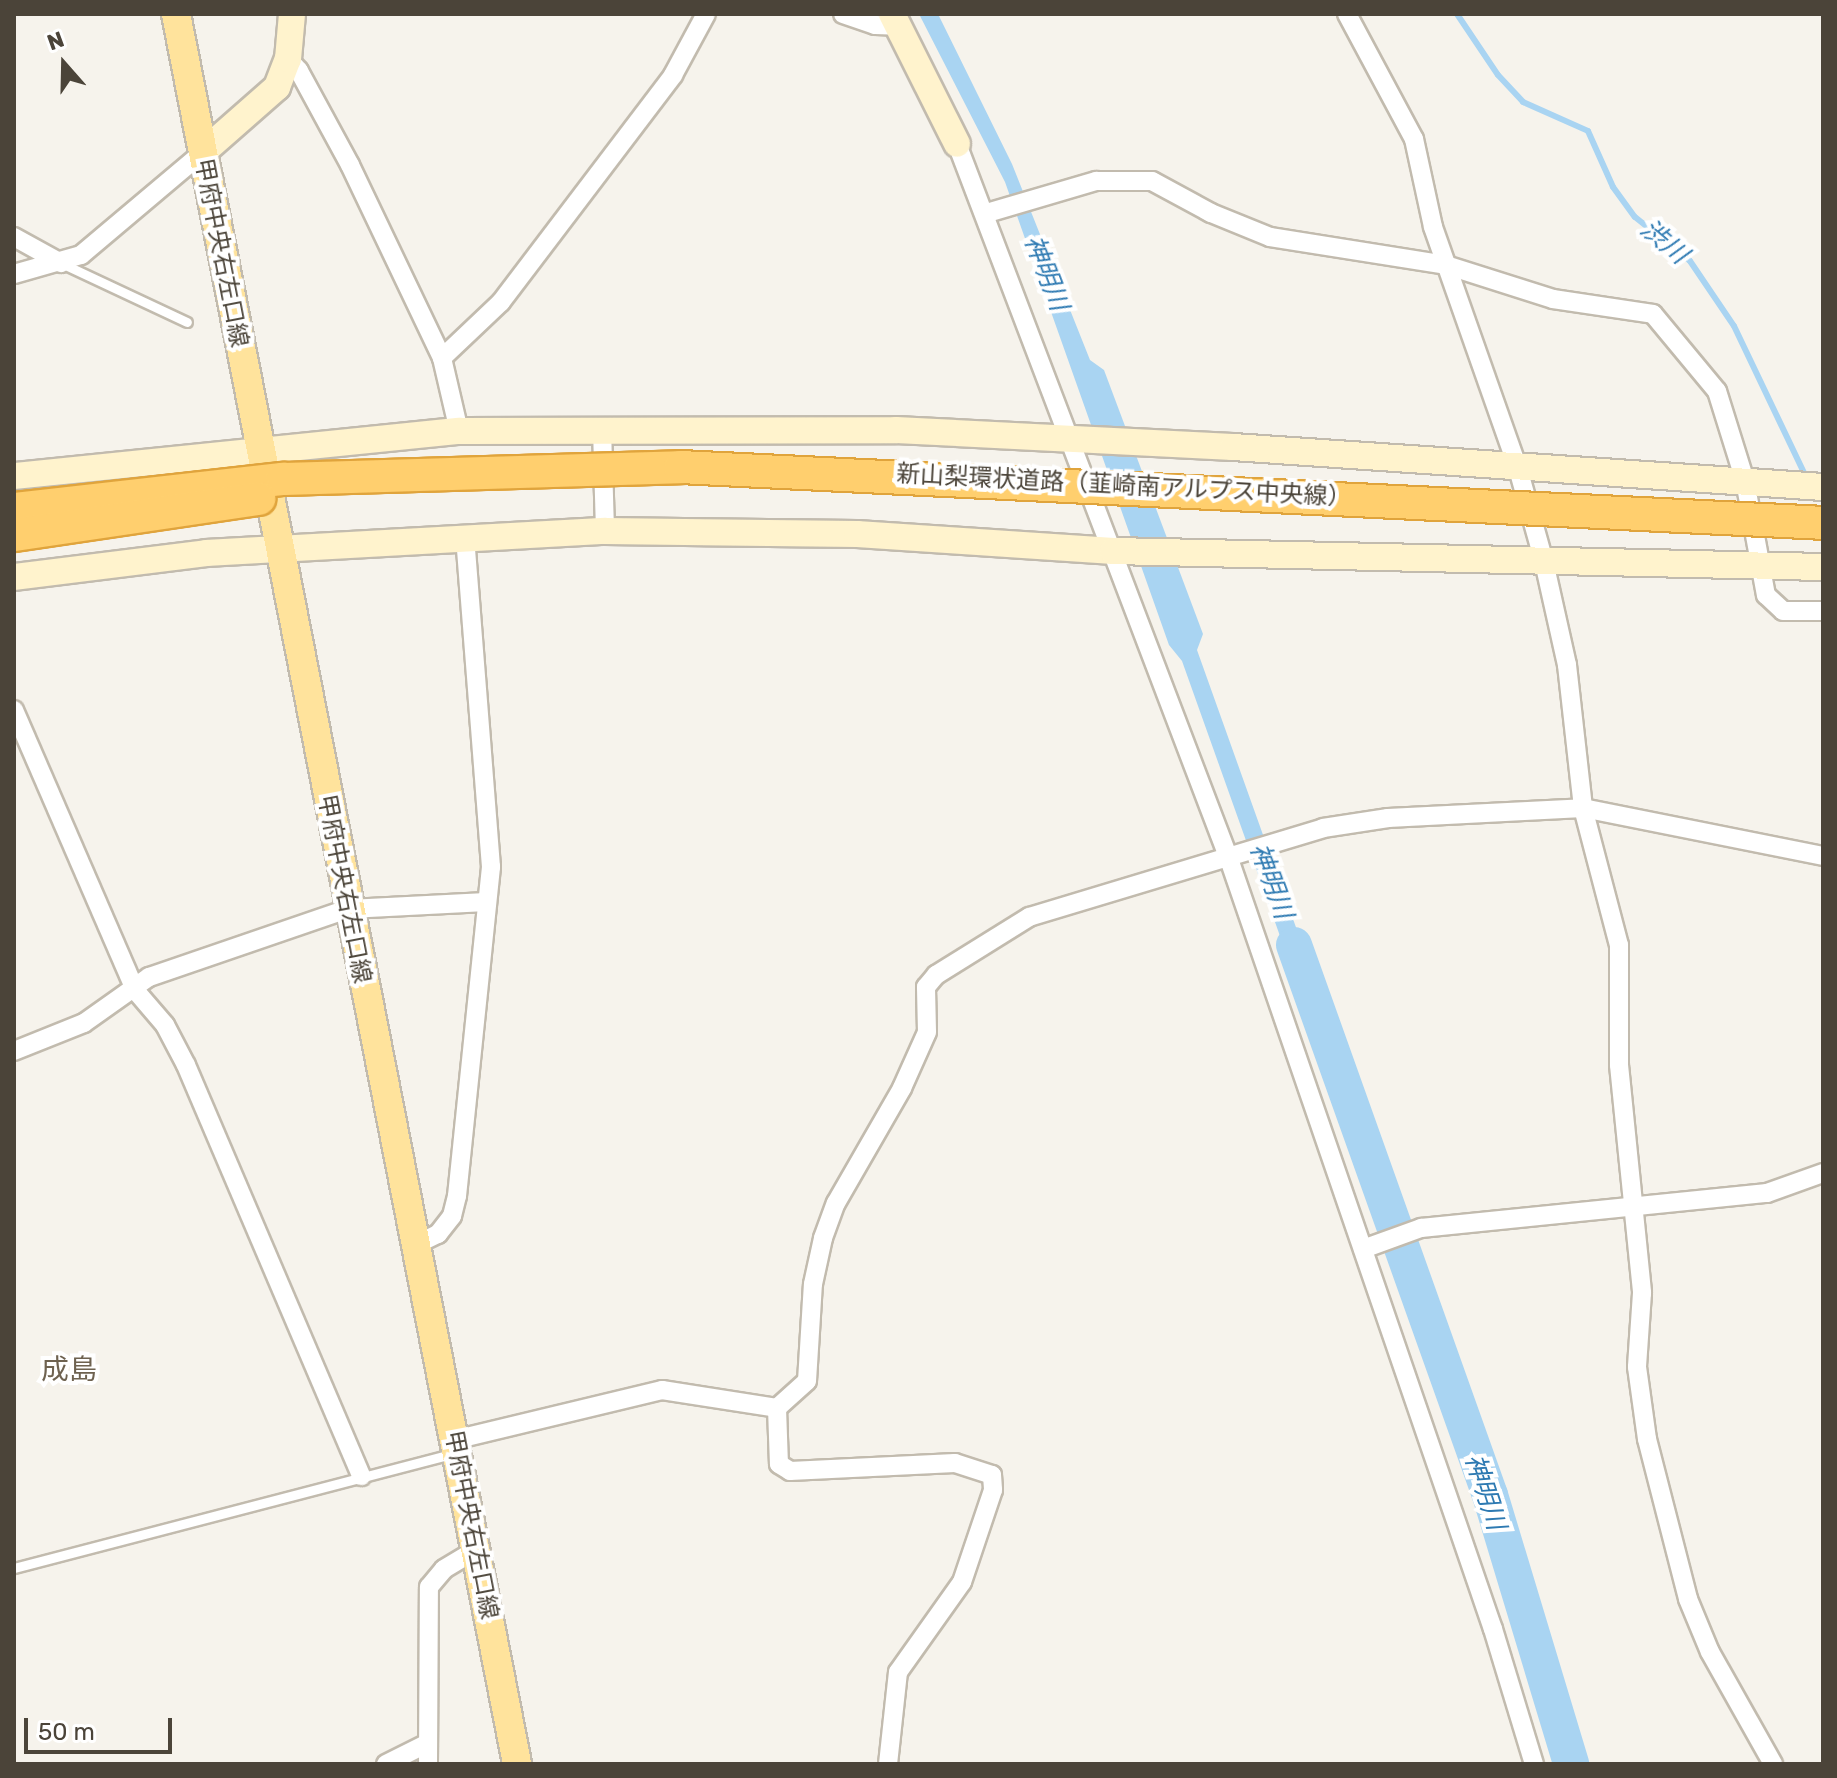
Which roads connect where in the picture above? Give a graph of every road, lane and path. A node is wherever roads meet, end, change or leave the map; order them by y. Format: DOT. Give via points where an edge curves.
graph roads {
  1 [pos="176,14"];
  2 [pos="292,14"];
  3 [pos="706,14"];
  4 [pos="843,14"];
  5 [pos="1347,14"];
  6 [pos="895,20"];
  7 [pos="288,59"];
  8 [pos="957,144"];
  9 [pos="202,153"];
  10 [pos="993,211"];
  11 [pos="14,237"];
  12 [pos="61,263"];
  13 [pos="1446,265"];
  14 [pos="14,274"];
  15 [pos="187,322"];
  16 [pos="442,358"];
  17 [pos="602,429"];
  18 [pos="459,431"];
  19 [pos="1078,439"];
  20 [pos="258,450"];
  21 [pos="1517,465"];
  22 [pos="424,472"];
  23 [pos="14,476"];
  24 [pos="1745,481"];
  25 [pos="1823,487"];
  26 [pos="14,509"];
  27 [pos="1823,523"];
  28 [pos="605,531"];
  29 [pos="14,535"];
  30 [pos="465,537"];
  31 [pos="280,549"];
  32 [pos="1122,551"];
  33 [pos="1544,562"];
  34 [pos="1759,566"];
  35 [pos="1823,567"];
  36 [pos="14,577"];
  37 [pos="1823,611"];
  38 [pos="14,710"];
  39 [pos="1583,808"];
  40 [pos="1823,856"];
  41 [pos="1232,858"];
  42 [pos="487,902"];
  43 [pos="348,909"];
  44 [pos="135,990"];
  45 [pos="14,1051"];
  46 [pos="1823,1173"];
  47 [pos="1631,1205"];
  48 [pos="413,1246"];
  49 [pos="1370,1247"];
  50 [pos="777,1408"];
  51 [pos="455,1446"];
  52 [pos="361,1476"];
  53 [pos="476,1550"];
  54 [pos="14,1568"];
  55 [pos="428,1743"];
  56 [pos="386,1764"];
  57 [pos="428,1764"];
  58 [pos="517,1764"];
  59 [pos="888,1764"];
  60 [pos="1534,1764"];
  61 [pos="1773,1764"];
  1 -- 9 [label="main road, 甲府中央右左口線"];
  2 -- 7 [label="street"];
  3 -- 16 [label="street" via="673,75 501,302"];
  4 -- 6 [label="street" via="875,25"];
  5 -- 13 [label="street" via="1414,139"];
  6 -- 8 [label="street"];
  7 -- 9 [label="street" via="277,87"];
  7 -- 16 [label="street" via="350,165"];
  8 -- 10 [label="street"];
  9 -- 12 [label="street" via="102,242"];
  9 -- 20 [label="main road, 甲府中央右左口線"];
  10 -- 13 [label="street" via="1037,194 1096,181 1152,181 1270,237"];
  10 -- 19 [label="street"];
  11 -- 12 [label="street"];
  12 -- 14 [label="street"];
  12 -- 15 [label="lane"];
  13 -- 21 [label="street"];
  13 -- 24 [label="street" via="1564,301 1653,314 1717,391"];
  16 -- 18 [label="street"];
  17 -- 18 [label="street"];
  17 -- 19 [label="street" via="896,430"];
  17 -- 28 [label="street"];
  18 -- 20 [label="street"];
  19 -- 21 [label="street"];
  19 -- 32 [label="street"];
  20 -- 23 [label="street"];
  20 -- 31 [label="main road, 甲府中央右左口線"];
  21 -- 24 [label="street"];
  21 -- 33 [label="street"];
  22 -- 26 [label="highway, 新山梨環状道路（韮崎南アルプス中央線）, bridge" via="283,479"];
  22 -- 27 [label="highway, 新山梨環状道路（韮崎南アルプス中央線）, bridge" via="805,470"];
  22 -- 29 [label="highway, 新山梨環状道路（韮崎南アルプス中央線）, bridge"];
  24 -- 25 [label="street"];
  24 -- 34 [label="street"];
  28 -- 30 [label="street"];
  28 -- 32 [label="street" via="857,534"];
  30 -- 31 [label="street"];
  30 -- 42 [label="street" via="491,867"];
  31 -- 36 [label="street"];
  31 -- 43 [label="main road, 甲府中央右左口線"];
  32 -- 33 [label="street"];
  32 -- 41 [label="street"];
  33 -- 34 [label="street"];
  33 -- 39 [label="street" via="1567,665"];
  34 -- 35 [label="street"];
  34 -- 37 [label="street" via="1766,595 1783,611"];
  38 -- 44 [label="street"];
  39 -- 40 [label="street"];
  39 -- 41 [label="street" via="1388,818 1275,842"];
  39 -- 47 [label="street" via="1619,945 1619,1065"];
  41 -- 49 [label="street"];
  41 -- 50 [label="street" via="1029,917 931,978 926,987 927,1032 902,1088 836,1203 823,1238 813,1284 807,1381"];
  42 -- 43 [label="street"];
  42 -- 48 [label="street" via="457,1196 452,1216 438,1234"];
  43 -- 44 [label="street" via="149,977"];
  43 -- 48 [label="main road, 甲府中央右左口線"];
  44 -- 45 [label="street" via="84,1023"];
  44 -- 52 [label="street" via="165,1025 186,1065"];
  46 -- 47 [label="street" via="1767,1193"];
  47 -- 49 [label="street" via="1417,1230"];
  47 -- 61 [label="street" via="1642,1293 1637,1367 1671,1538 1710,1652"];
  48 -- 51 [label="main road, 甲府中央右左口線"];
  49 -- 60 [label="street"];
  50 -- 51 [label="street" via="662,1390"];
  50 -- 59 [label="street" via="779,1464 790,1471 955,1463 992,1475 993,1490 962,1582 898,1672"];
  51 -- 52 [label="lane"];
  51 -- 53 [label="main road, 甲府中央右左口線"];
  52 -- 54 [label="lane" via="252,1510"];
  53 -- 55 [label="street" via="444,1569 429,1587"];
  53 -- 58 [label="main road, 甲府中央右左口線"];
  55 -- 56 [label="street"];
  55 -- 57 [label="street"];
}
